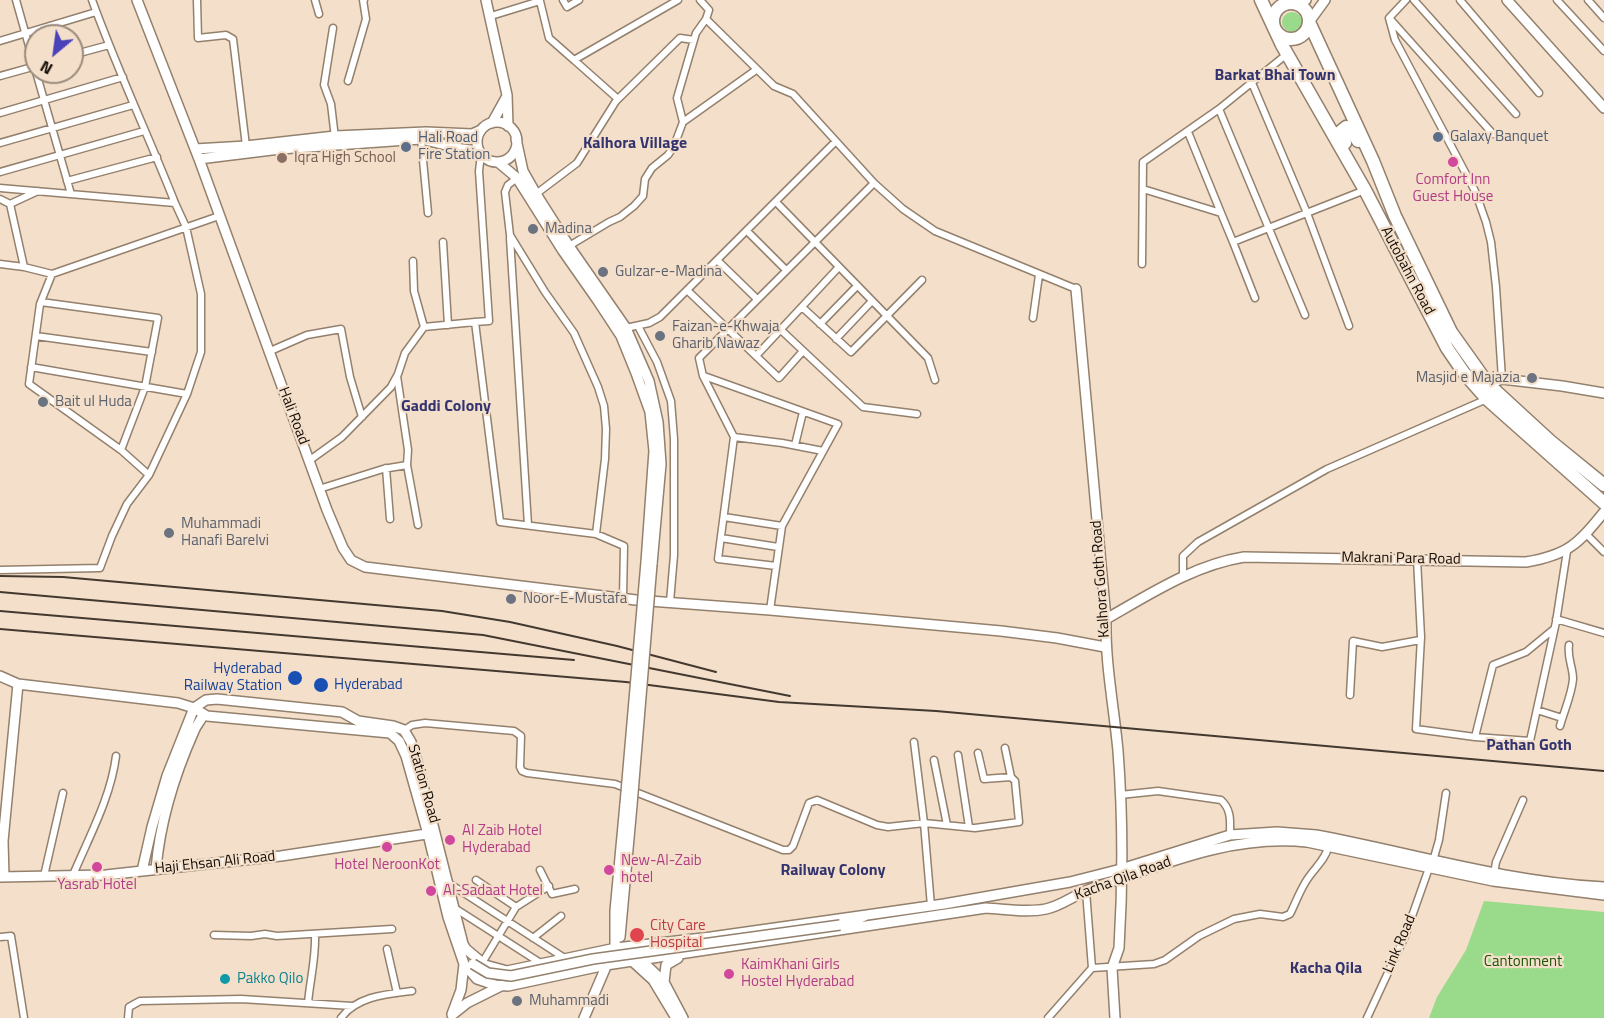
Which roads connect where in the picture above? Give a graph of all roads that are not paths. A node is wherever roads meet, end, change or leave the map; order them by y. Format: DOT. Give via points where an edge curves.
graph roads {
  1 [pos="16,0"];
  2 [pos="92,0"];
  3 [pos="137,0"];
  4 [pos="197,0"];
  5 [pos="315,0"];
  6 [pos="364,0"];
  7 [pos="486,0"];
  8 [pos="563,0"];
  9 [pos="579,0"];
  10 [pos="678,0"];
  11 [pos="700,0"];
  12 [pos="1261,0"];
  13 [pos="1325,0"];
  14 [pos="1406,0"];
  15 [pos="1414,0"];
  16 [pos="1460,0"];
  17 [pos="1507,0"];
  18 [pos="1557,0"];
  19 [pos="1588,0"];
  20 [pos="543,1"];
  21 [pos="1300,1"];
  22 [pos="96,12"];
  23 [pos="319,14"];
  24 [pos="490,16"];
  25 [pos="1389,18"];
  26 [pos="1604,18"];
  27 [pos="706,19"];
  28 [pos="1309,22"];
  29 [pos="58,24"];
  30 [pos="24,27"];
  31 [pos="333,28"];
  32 [pos="1275,28"];
  33 [pos="24,35"];
  34 [pos="694,40"];
  35 [pos="0,41"];
  36 [pos="110,45"];
  37 [pos="1604,51"];
  38 [pos="84,52"];
  39 [pos="1287,53"];
  40 [pos="574,60"];
  41 [pos="756,70"];
  42 [pos="24,71"];
  43 [pos="0,75"];
  44 [pos="123,77"];
  45 [pos="348,81"];
  46 [pos="1252,83"];
  47 [pos="40,84"];
  48 [pos="1539,93"];
  49 [pos="507,95"];
  50 [pos="618,99"];
  51 [pos="45,101"];
  52 [pos="133,105"];
  53 [pos="1604,108"];
  54 [pos="1219,109"];
  55 [pos="0,113"];
  56 [pos="1516,114"];
  57 [pos="683,122"];
  58 [pos="492,123"];
  59 [pos="508,126"];
  60 [pos="52,129"];
  61 [pos="481,130"];
  62 [pos="144,131"];
  63 [pos="1188,132"];
  64 [pos="1493,134"];
  65 [pos="516,139"];
  66 [pos="335,140"];
  67 [pos="422,140"];
  68 [pos="835,142"];
  69 [pos="0,143"];
  70 [pos="246,146"];
  71 [pos="195,148"];
  72 [pos="480,152"];
  73 [pos="60,156"];
  74 [pos="157,157"];
  75 [pos="200,159"];
  76 [pos="1373,161"];
  77 [pos="498,162"];
  78 [pos="0,172"];
  79 [pos="1354,172"];
  80 [pos="517,178"];
  81 [pos="67,181"];
  82 [pos="874,183"];
  83 [pos="0,188"];
  84 [pos="1143,189"];
  85 [pos="1365,190"];
  86 [pos="39,191"];
  87 [pos="71,194"];
  88 [pos="536,194"];
  89 [pos="0,199"];
  90 [pos="776,202"];
  91 [pos="175,203"];
  92 [pos="10,204"];
  93 [pos="428,213"];
  94 [pos="1221,213"];
  95 [pos="1307,213"];
  96 [pos="219,216"];
  97 [pos="186,226"];
  98 [pos="1268,228"];
  99 [pos="747,231"];
  100 [pos="510,235"];
  101 [pos="443,242"];
  102 [pos="814,242"];
  103 [pos="1233,242"];
  104 [pos="568,246"];
  105 [pos="413,261"];
  106 [pos="718,261"];
  107 [pos="0,264"];
  108 [pos="1142,264"];
  109 [pos="24,267"];
  110 [pos="838,268"];
  111 [pos="786,270"];
  112 [pos="52,274"];
  113 [pos="1039,275"];
  114 [pos="922,280"];
  115 [pos="856,286"];
  116 [pos="1076,289"];
  117 [pos="688,291"];
  118 [pos="1254,298"];
  119 [pos="757,300"];
  120 [pos="41,302"];
  121 [pos="872,302"];
  122 [pos="802,307"];
  123 [pos="1305,315"];
  124 [pos="886,316"];
  125 [pos="1034,318"];
  126 [pos="475,322"];
  127 [pos="820,324"];
  128 [pos="448,325"];
  129 [pos="638,326"];
  130 [pos="1349,326"];
  131 [pos="424,327"];
  132 [pos="626,328"];
  133 [pos="728,329"];
  134 [pos="781,330"];
  135 [pos="36,336"];
  136 [pos="836,339"];
  137 [pos="803,351"];
  138 [pos="152,352"];
  139 [pos="268,352"];
  140 [pos="756,356"];
  141 [pos="31,368"];
  142 [pos="397,376"];
  143 [pos="703,376"];
  144 [pos="1502,379"];
  145 [pos="935,380"];
  146 [pos="1488,384"];
  147 [pos="146,387"];
  148 [pos="187,393"];
  149 [pos="1604,393"];
  150 [pos="1487,399"];
  151 [pos="803,412"];
  152 [pos="917,414"];
  153 [pos="362,417"];
  154 [pos="734,437"];
  155 [pos="795,445"];
  156 [pos="121,450"];
  157 [pos="823,452"];
  158 [pos="310,460"];
  159 [pos="407,465"];
  160 [pos="386,468"];
  161 [pos="149,475"];
  162 [pos="1604,485"];
  163 [pos="319,489"];
  164 [pos="1604,503"];
  165 [pos="1604,512"];
  166 [pos="724,517"];
  167 [pos="390,519"];
  168 [pos="418,525"];
  169 [pos="528,525"];
  170 [pos="782,526"];
  171 [pos="596,534"];
  172 [pos="1586,534"];
  173 [pos="721,538"];
  174 [pos="778,547"];
  175 [pos="1567,551"];
  176 [pos="1604,552"];
  177 [pos="1417,559"];
  178 [pos="649,563"];
  179 [pos="776,566"];
  180 [pos="0,570"];
  181 [pos="1183,577"];
  182 [pos="623,598"];
  183 [pos="670,602"];
  184 [pos="770,610"];
  185 [pos="1106,619"];
  186 [pos="1556,619"];
  187 [pos="1554,629"];
  188 [pos="1604,633"];
  189 [pos="1420,640"];
  190 [pos="1569,645"];
  191 [pos="1105,647"];
  192 [pos="0,676"];
  193 [pos="18,684"];
  194 [pos="1350,695"];
  195 [pos="194,708"];
  196 [pos="1537,710"];
  197 [pos="203,715"];
  198 [pos="1562,718"];
  199 [pos="1560,726"];
  200 [pos="405,730"];
  201 [pos="395,736"];
  202 [pos="1475,737"];
  203 [pos="914,742"];
  204 [pos="1005,748"];
  205 [pos="978,753"];
  206 [pos="958,755"];
  207 [pos="116,756"];
  208 [pos="934,760"];
  209 [pos="1011,777"];
  210 [pos="4,781"];
  211 [pos="63,793"];
  212 [pos="1446,793"];
  213 [pos="1120,795"];
  214 [pos="1523,800"];
  215 [pos="924,823"];
  216 [pos="947,825"];
  217 [pos="969,827"];
  218 [pos="432,833"];
  219 [pos="1230,835"];
  220 [pos="2,841"];
  221 [pos="1328,847"];
  222 [pos="1431,864"];
  223 [pos="156,870"];
  224 [pos="540,870"];
  225 [pos="142,871"];
  226 [pos="1121,874"];
  227 [pos="1494,874"];
  228 [pos="73,875"];
  229 [pos="44,876"];
  230 [pos="2,877"];
  231 [pos="476,880"];
  232 [pos="447,882"];
  233 [pos="1070,882"];
  234 [pos="549,886"];
  235 [pos="1604,887"];
  236 [pos="575,889"];
  237 [pos="1086,891"];
  238 [pos="1604,895"];
  239 [pos="1074,896"];
  240 [pos="931,906"];
  241 [pos="453,907"];
  242 [pos="516,907"];
  243 [pos="867,915"];
  244 [pos="561,916"];
  245 [pos="507,921"];
  246 [pos="844,924"];
  247 [pos="872,927"];
  248 [pos="392,929"];
  249 [pos="315,934"];
  250 [pos="214,935"];
  251 [pos="498,936"];
  252 [pos="0,937"];
  253 [pos="533,938"];
  254 [pos="460,944"];
  255 [pos="620,948"];
  256 [pos="387,949"];
  257 [pos="694,953"];
  258 [pos="566,959"];
  259 [pos="637,961"];
  260 [pos="471,962"];
  261 [pos="542,964"];
  262 [pos="606,965"];
  263 [pos="1092,968"];
  264 [pos="1112,968"];
  265 [pos="664,982"];
  266 [pos="501,986"];
  267 [pos="412,991"];
  268 [pos="398,993"];
  269 [pos="308,1003"];
  270 [pos="352,1006"];
  271 [pos="451,1016"];
  272 [pos="24,1018"];
  273 [pos="128,1018"];
  274 [pos="341,1018"];
  275 [pos="584,1018"];
  276 [pos="676,1018"];
  277 [pos="683,1018"];
  278 [pos="1048,1018"];
  279 [pos="1115,1018"];
  280 [pos="1367,1018"];
  1 -- 30 [label="street"];
  2 -- 22 [label="street"];
  3 -- 71 [label="street, Hali Road"];
  4 -- 70 [label="street" via="198,38 226,35 233,39"];
  5 -- 23 [label="street"];
  6 -- 45 [label="street" via="366,19"];
  7 -- 24 [label="street"];
  8 -- 9 [label="street" via="567,7"];
  10 -- 40 [label="street"];
  11 -- 27 [label="street" via="709,10"];
  12 -- 32 [label="highway, Autobahn Road"];
  13 -- 28 [label="street"];
  14 -- 25 [label="street"];
  15 -- 56 [label="street"];
  16 -- 48 [label="street"];
  17 -- 53 [label="street"];
  18 -- 37 [label="street"];
  19 -- 26 [label="street"];
  20 -- 24 [label="street"];
  20 -- 40 [label="street" via="549,38"];
  21 -- 28 [label="highway"];
  21 -- 32 [label="highway" via="1279,7 1273,17"];
  22 -- 29 [label="street"];
  22 -- 36 [label="street"];
  24 -- 49 [label="street"];
  25 -- 64 [label="street"];
  25 -- 144 [label="street" via="1395,40 1475,191 1486,222 1496,286"];
  27 -- 34 [label="street"];
  27 -- 41 [label="street"];
  28 -- 32 [label="highway" via="1304,33 1294,38 1283,37"];
  28 -- 76 [label="highway, Autobahn Road"];
  31 -- 66 [label="street" via="324,85 332,104"];
  32 -- 39 [label="highway, Autobahn Road"];
  33 -- 35 [label="street"];
  34 -- 50 [label="street" via="681,38"];
  34 -- 57 [label="street" via="676,98"];
  36 -- 38 [label="street"];
  36 -- 44 [label="street"];
  39 -- 46 [label="street"];
  39 -- 79 [label="highway, Autobahn Road"];
  40 -- 50 [label="street"];
  41 -- 57 [label="street"];
  41 -- 68 [label="street" via="774,86 793,94"];
  42 -- 43 [label="street"];
  44 -- 51 [label="street"];
  44 -- 52 [label="street"];
  46 -- 54 [label="street"];
  46 -- 95 [label="street"];
  47 -- 51 [label="street"];
  49 -- 58 [label="street"];
  49 -- 59 [label="street"];
  50 -- 88 [label="street" via="577,163"];
  51 -- 55 [label="street"];
  51 -- 60 [label="street"];
  52 -- 60 [label="street"];
  52 -- 62 [label="street"];
  54 -- 63 [label="street"];
  54 -- 98 [label="street"];
  57 -- 104 [label="street" via="668,156 645,179 643,196 620,217"];
  58 -- 59 [label="street"];
  58 -- 61 [label="street"];
  59 -- 65 [label="street"];
  60 -- 69 [label="street"];
  60 -- 73 [label="street"];
  61 -- 66 [label="street" via="472,134 426,132"];
  61 -- 72 [label="street" via="477,142"];
  62 -- 73 [label="street"];
  62 -- 74 [label="street"];
  63 -- 84 [label="street" via="1143,162"];
  63 -- 94 [label="street"];
  65 -- 77 [label="street" via="514,152"];
  65 -- 88 [label="street" via="523,171"];
  66 -- 67 [label="street"];
  66 -- 70 [label="street"];
  66 -- 75 [label="street"];
  67 -- 72 [label="street"];
  67 -- 93 [label="street"];
  68 -- 82 [label="street"];
  68 -- 90 [label="street"];
  70 -- 71 [label="street"];
  71 -- 75 [label="street, Hali Road"];
  72 -- 77 [label="street"];
  72 -- 126 [label="street" via="489,321"];
  73 -- 78 [label="street"];
  73 -- 81 [label="street"];
  74 -- 81 [label="street"];
  74 -- 91 [label="street"];
  75 -- 96 [label="street, Hali Road"];
  76 -- 79 [label="highway" via="1351,130 1341,129 1352,155"];
  76 -- 146 [label="highway, Autobahn Road" via="1450,332"];
  77 -- 80 [label="street"];
  79 -- 85 [label="highway, Autobahn Road"];
  80 -- 100 [label="street" via="505,192"];
  80 -- 178 [label="street" via="621,336 650,412 654,450"];
  81 -- 87 [label="street"];
  82 -- 102 [label="street"];
  82 -- 113 [label="street" via="935,231"];
  83 -- 86 [label="street"];
  84 -- 94 [label="street"];
  84 -- 108 [label="street"];
  85 -- 95 [label="street"];
  85 -- 150 [label="highway, Autobahn Road" via="1447,348"];
  86 -- 87 [label="street"];
  86 -- 92 [label="street"];
  87 -- 91 [label="street"];
  88 -- 104 [label="street"];
  89 -- 92 [label="street"];
  90 -- 99 [label="street"];
  90 -- 102 [label="street"];
  91 -- 97 [label="street"];
  92 -- 109 [label="street"];
  94 -- 103 [label="street"];
  95 -- 98 [label="street"];
  95 -- 130 [label="street"];
  96 -- 97 [label="street"];
  96 -- 139 [label="street, Hali Road"];
  97 -- 112 [label="street"];
  97 -- 148 [label="street" via="201,294 201,352"];
  98 -- 103 [label="street"];
  98 -- 123 [label="street"];
  99 -- 106 [label="street"];
  99 -- 111 [label="street"];
  100 -- 169 [label="street"];
  100 -- 171 [label="street" via="574,333 604,406 606,429"];
  101 -- 128 [label="street"];
  102 -- 110 [label="street"];
  102 -- 111 [label="street"];
  103 -- 118 [label="street"];
  104 -- 132 [label="street"];
  105 -- 131 [label="street" via="414,291"];
  106 -- 117 [label="street"];
  106 -- 119 [label="street"];
  107 -- 109 [label="street"];
  109 -- 112 [label="street"];
  110 -- 115 [label="street"];
  110 -- 122 [label="street"];
  111 -- 119 [label="street"];
  112 -- 120 [label="street"];
  113 -- 116 [label="street"];
  113 -- 125 [label="street"];
  114 -- 124 [label="street"];
  115 -- 121 [label="street"];
  115 -- 127 [label="street"];
  116 -- 185 [label="street, Kalhora Goth Road"];
  117 -- 129 [label="street" via="660,317"];
  117 -- 133 [label="street"];
  119 -- 133 [label="street"];
  120 -- 135 [label="street"];
  120 -- 138 [label="street" via="158,318"];
  121 -- 124 [label="street"];
  121 -- 136 [label="street"];
  122 -- 127 [label="street"];
  122 -- 134 [label="street"];
  124 -- 136 [label="street" via="851,352"];
  124 -- 145 [label="street" via="928,358"];
  126 -- 128 [label="street"];
  126 -- 169 [label="street" via="500,522"];
  127 -- 136 [label="street"];
  128 -- 131 [label="street"];
  129 -- 132 [label="street"];
  129 -- 183 [label="street" via="671,401 674,555"];
  131 -- 142 [label="street" via="405,353"];
  132 -- 178 [label="street" via="649,381 658,422 661,464"];
  133 -- 140 [label="street"];
  133 -- 143 [label="street" via="699,358"];
  134 -- 137 [label="street"];
  134 -- 140 [label="street"];
  135 -- 138 [label="street"];
  135 -- 141 [label="street"];
  137 -- 140 [label="street" via="779,378"];
  137 -- 152 [label="street" via="863,407"];
  138 -- 147 [label="street"];
  139 -- 153 [label="street" via="307,335 341,329"];
  139 -- 158 [label="street, Hali Road"];
  141 -- 147 [label="street"];
  141 -- 156 [label="street" via="29,384"];
  142 -- 153 [label="street"];
  142 -- 159 [label="street"];
  143 -- 151 [label="street"];
  143 -- 154 [label="street"];
  144 -- 146 [label="street"];
  144 -- 149 [label="street"];
  146 -- 162 [label="highway, Autobahn Road"];
  147 -- 148 [label="street"];
  147 -- 156 [label="street"];
  148 -- 161 [label="street"];
  150 -- 164 [label="highway, Autobahn Road"];
  150 -- 181 [label="street" via="1327,469 1198,542 1183,556"];
  151 -- 155 [label="street"];
  151 -- 157 [label="street" via="838,424"];
  153 -- 158 [label="street"];
  154 -- 155 [label="street"];
  154 -- 166 [label="street"];
  155 -- 157 [label="street"];
  156 -- 161 [label="street"];
  157 -- 170 [label="street"];
  158 -- 163 [label="street, Hali Road"];
  159 -- 160 [label="street"];
  159 -- 168 [label="street"];
  160 -- 163 [label="street"];
  160 -- 167 [label="street"];
  161 -- 180 [label="street" via="127,504 100,568"];
  163 -- 182 [label="street, Hali Road" via="343,548 351,560 365,567"];
  165 -- 172 [label="street, Makrani Para Road"];
  166 -- 170 [label="street"];
  166 -- 173 [label="street"];
  169 -- 171 [label="street"];
  170 -- 174 [label="street"];
  171 -- 182 [label="street" via="624,546"];
  172 -- 175 [label="street, Makrani Para Road"];
  172 -- 176 [label="street"];
  173 -- 174 [label="street"];
  173 -- 179 [label="street" via="718,559"];
  174 -- 179 [label="street"];
  175 -- 177 [label="street, Makrani Para Road" via="1526,562"];
  175 -- 186 [label="street"];
  177 -- 181 [label="street, Makrani Para Road" via="1244,557"];
  177 -- 189 [label="street"];
  178 -- 255 [label="street, bridge"];
  179 -- 184 [label="street"];
  181 -- 185 [label="street, Makrani Para Road"];
  182 -- 183 [label="street, Hali Road"];
  183 -- 184 [label="street, Hali Road"];
  184 -- 191 [label="street, Hali Road" via="1001,631"];
  185 -- 191 [label="street, Kalhora Goth Road"];
  186 -- 187 [label="street"];
  186 -- 188 [label="street"];
  187 -- 196 [label="street"];
  187 -- 202 [label="street" via="1526,652 1493,665"];
  189 -- 194 [label="street" via="1383,647 1353,641"];
  189 -- 202 [label="street" via="1416,729"];
  190 -- 198 [label="street" via="1573,676"];
  191 -- 213 [label="street, Kalhora Goth Road"];
  192 -- 193 [label="street, Station Road"];
  193 -- 195 [label="street, Station Road"];
  193 -- 210 [label="street"];
  195 -- 197 [label="street"];
  195 -- 200 [label="street, Station Road" via="206,700 217,699 342,712 358,721"];
  195 -- 225 [label="street" via="166,776"];
  196 -- 198 [label="street"];
  196 -- 202 [label="street" via="1530,741"];
  197 -- 201 [label="street, Station Road"];
  197 -- 223 [label="street" via="168,799"];
  198 -- 199 [label="street"];
  200 -- 201 [label="street"];
  200 -- 215 [label="street" via="425,723 514,730 521,736 522,771 615,784 783,850 793,846 812,800 877,825"];
  200 -- 218 [label="street, Station Road"];
  201 -- 218 [label="street, Station Road" via="406,756"];
  203 -- 215 [label="street"];
  204 -- 209 [label="street"];
  205 -- 209 [label="street" via="984,779"];
  206 -- 217 [label="street"];
  207 -- 228 [label="street" via="102,804"];
  208 -- 216 [label="street"];
  209 -- 217 [label="street" via="1015,781 1019,822"];
  210 -- 220 [label="street"];
  211 -- 229 [label="street"];
  212 -- 222 [label="street, Link Road"];
  213 -- 219 [label="street" via="1158,791 1221,800 1230,812"];
  213 -- 226 [label="street, Kalhora Goth Road"];
  214 -- 227 [label="street"];
  215 -- 216 [label="street"];
  215 -- 240 [label="street"];
  216 -- 217 [label="street"];
  218 -- 223 [label="street, Haji Ehsan Ali Road"];
  218 -- 232 [label="street, Station Road"];
  218 -- 254 [label="street, Station Road" via="448,917"];
  219 -- 222 [label="street, Kacha Qila Road" via="1296,832"];
  219 -- 226 [label="street, Kacha Qila Road" via="1187,847"];
  220 -- 230 [label="street"];
  221 -- 222 [label="street, Kacha Qila Road"];
  221 -- 226 [label="street, Kacha Qila Road" via="1291,841 1230,844"];
  221 -- 264 [label="street" via="1327,855 1314,868 1290,914 1234,919 1198,936 1165,960"];
  222 -- 227 [label="street, Kacha Qila Road"];
  222 -- 238 [label="street, Kacha Qila Road" via="1528,887"];
  222 -- 280 [label="street, Link Road" via="1405,936"];
  223 -- 225 [label="street, Haji Ehsan Ali Road"];
  224 -- 234 [label="street"];
  225 -- 228 [label="street, Haji Ehsan Ali Road"];
  226 -- 233 [label="street"];
  226 -- 237 [label="street, Kacha Qila Road"];
  226 -- 264 [label="street, Kalhora Goth Road" via="1119,948"];
  227 -- 235 [label="street, Kacha Qila Road"];
  228 -- 229 [label="street, Haji Ehsan Ali Road"];
  229 -- 230 [label="street, Haji Ehsan Ali Road"];
  231 -- 242 [label="street"];
  232 -- 241 [label="street, Station Road"];
  232 -- 245 [label="street"];
  233 -- 239 [label="street" via="1066,890"];
  233 -- 240 [label="street"];
  234 -- 236 [label="street" via="552,894"];
  234 -- 242 [label="street"];
  237 -- 239 [label="street, Kacha Qila Road"];
  237 -- 263 [label="street"];
  239 -- 247 [label="street, Kacha Qila Road" via="1042,910 986,908"];
  240 -- 243 [label="street"];
  241 -- 251 [label="street"];
  241 -- 254 [label="street, Station Road"];
  242 -- 245 [label="street"];
  243 -- 246 [label="street"];
  243 -- 255 [label="street"];
  244 -- 253 [label="street"];
  245 -- 251 [label="street"];
  245 -- 253 [label="street"];
  246 -- 247 [label="street"];
  246 -- 260 [label="street, bridge" via="593,959 512,976 488,972"];
  247 -- 257 [label="street, Kacha Qila Road"];
  248 -- 249 [label="street"];
  249 -- 250 [label="street"];
  249 -- 269 [label="street"];
  251 -- 260 [label="street"];
  251 -- 261 [label="street"];
  252 -- 272 [label="street" via="11,936"];
  253 -- 258 [label="street"];
  254 -- 260 [label="street, Station Road"];
  254 -- 260 [label="street"];
  255 -- 258 [label="street"];
  255 -- 259 [label="street"];
  255 -- 262 [label="street"];
  256 -- 268 [label="street"];
  257 -- 259 [label="street, Kacha Qila Road"];
  257 -- 265 [label="street" via="667,963"];
  258 -- 261 [label="street"];
  259 -- 262 [label="street"];
  259 -- 265 [label="street"];
  259 -- 276 [label="street"];
  260 -- 261 [label="street" via="507,971"];
  260 -- 266 [label="street, Station Road" via="472,975 477,979"];
  260 -- 271 [label="street"];
  262 -- 266 [label="street"];
  262 -- 275 [label="street"];
  263 -- 264 [label="street"];
  263 -- 278 [label="street"];
  264 -- 279 [label="street, Kalhora Goth Road"];
  265 -- 277 [label="street"];
  266 -- 271 [label="street" via="466,1003"];
  267 -- 268 [label="street"];
  268 -- 270 [label="street"];
  269 -- 270 [label="street"];
  269 -- 273 [label="street" via="241,999 140,1001 129,1007"];
  270 -- 274 [label="street"];
}
